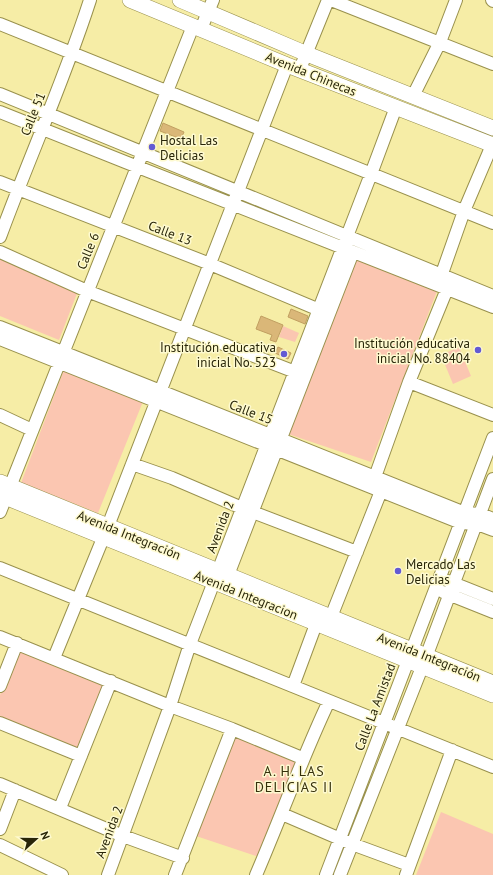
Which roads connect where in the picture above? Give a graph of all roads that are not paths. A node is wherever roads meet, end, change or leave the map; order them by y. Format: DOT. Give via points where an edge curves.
graph roads {
  1 [pos="90,0"];
  2 [pos="130,0"];
  3 [pos="180,0"];
  4 [pos="328,0"];
  5 [pos="331,0"];
  6 [pos="456,0"];
  7 [pos="211,6"];
  8 [pos="0,24"];
  9 [pos="197,27"];
  10 [pos="440,42"];
  11 [pos="73,54"];
  12 [pos="307,54"];
  13 [pos="493,64"];
  14 [pos="293,67"];
  15 [pos="166,92"];
  16 [pos="0,94"];
  17 [pos="413,96"];
  18 [pos="396,107"];
  19 [pos="0,112"];
  20 [pos="48,114"];
  21 [pos="493,128"];
  22 [pos="43,129"];
  23 [pos="262,130"];
  24 [pos="493,145"];
  25 [pos="142,153"];
  26 [pos="136,167"];
  27 [pos="372,174"];
  28 [pos="0,182"];
  29 [pos="18,189"];
  30 [pos="235,198"];
  31 [pos="464,212"];
  32 [pos="493,223"];
  33 [pos="113,226"];
  34 [pos="348,236"];
  35 [pos="0,237"];
  36 [pos="348,250"];
  37 [pos="0,252"];
  38 [pos="210,264"];
  39 [pos="442,283"];
  40 [pos="87,291"];
  41 [pos="493,296"];
  42 [pos="493,307"];
  43 [pos="324,312"];
  44 [pos="0,327"];
  45 [pos="185,328"];
  46 [pos="0,339"];
  47 [pos="61,357"];
  48 [pos="300,374"];
  49 [pos="409,382"];
  50 [pos="158,397"];
  51 [pos="0,415"];
  52 [pos="493,416"];
  53 [pos="32,430"];
  54 [pos="274,441"];
  55 [pos="492,442"];
  56 [pos="132,464"];
  57 [pos="376,477"];
  58 [pos="493,479"];
  59 [pos="4,490"];
  60 [pos="381,491"];
  61 [pos="248,510"];
  62 [pos="0,512"];
  63 [pos="463,518"];
  64 [pos="479,519"];
  65 [pos="493,519"];
  66 [pos="493,530"];
  67 [pos="105,532"];
  68 [pos="357,552"];
  69 [pos="0,568"];
  70 [pos="220,576"];
  71 [pos="439,584"];
  72 [pos="452,589"];
  73 [pos="493,599"];
  74 [pos="79,600"];
  75 [pos="493,612"];
  76 [pos="323,618"];
  77 [pos="0,637"];
  78 [pos="17,643"];
  79 [pos="190,644"];
  80 [pos="410,656"];
  81 [pos="54,658"];
  82 [pos="424,662"];
  83 [pos="111,681"];
  84 [pos="493,683"];
  85 [pos="0,686"];
  86 [pos="293,686"];
  87 [pos="493,695"];
  88 [pos="329,700"];
  89 [pos="170,706"];
  90 [pos="0,723"];
  91 [pos="384,723"];
  92 [pos="232,728"];
  93 [pos="397,728"];
  94 [pos="452,750"];
  95 [pos="81,756"];
  96 [pos="302,758"];
  97 [pos="493,767"];
  98 [pos="0,784"];
  99 [pos="15,790"];
  100 [pos="60,808"];
  101 [pos="282,814"];
  102 [pos="0,829"];
  103 [pos="123,836"];
  104 [pos="340,839"];
  105 [pos="352,844"];
  106 [pos="0,845"];
  107 [pos="183,858"];
  108 [pos="408,870"];
  109 [pos="62,875"];
  110 [pos="108,875"];
  111 [pos="175,875"];
  112 [pos="256,875"];
  113 [pos="326,875"];
  114 [pos="340,875"];
  1 -- 11 [label="street, Calle 51"];
  2 -- 9 [label="main road, Avenida Chinecas"];
  3 -- 7 [label="main road, Avenida Chinecas"];
  4 -- 12 [label="street"];
  5 -- 10 [label="street"];
  6 -- 10 [label="street"];
  7 -- 9 [label="street, Calle 6"];
  7 -- 12 [label="main road, Avenida Chinecas"];
  8 -- 11 [label="street"];
  9 -- 14 [label="main road, Avenida Chinecas"];
  9 -- 15 [label="street, Calle 6"];
  10 -- 13 [label="street"];
  10 -- 17 [label="street"];
  11 -- 15 [label="street"];
  11 -- 20 [label="street, Calle 51"];
  12 -- 14 [label="street"];
  12 -- 17 [label="main road, Avenida Chinecas"];
  14 -- 18 [label="main road, Avenida Chinecas"];
  14 -- 23 [label="street"];
  15 -- 23 [label="street"];
  15 -- 25 [label="street, Calle 6"];
  16 -- 20 [label="street"];
  17 -- 21 [label="main road, Avenida Chinecas"];
  18 -- 24 [label="main road, Avenida Chinecas"];
  18 -- 27 [label="street, Avenida 2"];
  19 -- 22 [label="street"];
  20 -- 22 [label="street, Calle 51"];
  20 -- 25 [label="street"];
  22 -- 26 [label="street"];
  22 -- 29 [label="street, Calle 51"];
  23 -- 27 [label="street"];
  23 -- 30 [label="street"];
  24 -- 31 [label="street"];
  25 -- 26 [label="street, Calle 6"];
  25 -- 30 [label="street"];
  26 -- 30 [label="street"];
  26 -- 33 [label="street, Calle 6"];
  27 -- 31 [label="street"];
  27 -- 34 [label="street, Avenida 2"];
  28 -- 29 [label="street, Calle 13"];
  29 -- 33 [label="street, Calle 13"];
  29 -- 35 [label="street, Calle 51"];
  30 -- 34 [label="street"];
  30 -- 36 [label="street"];
  30 -- 38 [label="street"];
  31 -- 32 [label="street"];
  31 -- 39 [label="street"];
  33 -- 38 [label="street, Calle 13"];
  33 -- 40 [label="street, Calle 6"];
  34 -- 36 [label="street, Avenida 2"];
  34 -- 39 [label="street"];
  36 -- 39 [label="street"];
  36 -- 43 [label="street, Avenida 2"];
  37 -- 40 [label="street"];
  38 -- 43 [label="street, Calle 13"];
  38 -- 45 [label="street"];
  39 -- 41 [label="street"];
  39 -- 42 [label="street"];
  39 -- 49 [label="street"];
  40 -- 45 [label="street"];
  40 -- 47 [label="street, Calle 6"];
  43 -- 48 [label="street, Avenida 2"];
  44 -- 47 [label="street, Calle 15"];
  45 -- 48 [label="street"];
  45 -- 50 [label="street"];
  46 -- 47 [label="street"];
  47 -- 50 [label="street, Calle 15"];
  47 -- 53 [label="street, Calle 6"];
  48 -- 54 [label="street, Avenida 2"];
  49 -- 52 [label="street"];
  49 -- 57 [label="street"];
  50 -- 54 [label="street, Calle 15"];
  50 -- 56 [label="street"];
  51 -- 53 [label="street"];
  53 -- 59 [label="street, Calle 6"];
  54 -- 57 [label="street, Calle 15"];
  54 -- 60 [label="street"];
  54 -- 61 [label="street, Avenida 2"];
  55 -- 63 [label="street, Calle La Amistad"];
  56 -- 61 [label="street"];
  56 -- 67 [label="street"];
  57 -- 60 [label="street"];
  57 -- 63 [label="street, Calle 15"];
  58 -- 64 [label="street"];
  59 -- 62 [label="street, Calle 6"];
  59 -- 67 [label="main road, Avenida Integración"];
  60 -- 63 [label="street"];
  60 -- 68 [label="street"];
  61 -- 68 [label="street"];
  61 -- 70 [label="street, Avenida 2"];
  63 -- 64 [label="street, Calle 15"];
  63 -- 71 [label="street, Calle La Amistad"];
  64 -- 65 [label="street, Calle 15"];
  64 -- 66 [label="street"];
  64 -- 72 [label="street"];
  67 -- 70 [label="main road, Avenida Integración"];
  67 -- 74 [label="street"];
  68 -- 76 [label="street"];
  69 -- 74 [label="street"];
  70 -- 76 [label="main road, Avenida Integración"];
  70 -- 79 [label="street, Avenida 2"];
  71 -- 72 [label="street"];
  71 -- 80 [label="street, Calle La Amistad"];
  72 -- 73 [label="street"];
  72 -- 75 [label="street"];
  72 -- 82 [label="street"];
  74 -- 79 [label="street"];
  74 -- 81 [label="street"];
  76 -- 80 [label="main road, Avenida Integración"];
  76 -- 86 [label="street"];
  77 -- 78 [label="street"];
  78 -- 81 [label="street"];
  78 -- 85 [label="street"];
  79 -- 86 [label="street"];
  79 -- 89 [label="street, Avenida 2"];
  80 -- 82 [label="main road, Avenida Integración"];
  80 -- 91 [label="street, Calle La Amistad"];
  81 -- 83 [label="street"];
  82 -- 84 [label="main road, Avenida Integración"];
  82 -- 87 [label="main road"];
  82 -- 93 [label="street"];
  83 -- 89 [label="street"];
  83 -- 95 [label="street"];
  86 -- 88 [label="street"];
  88 -- 91 [label="street"];
  88 -- 96 [label="street"];
  89 -- 92 [label="street"];
  89 -- 103 [label="street, Avenida 2"];
  90 -- 95 [label="street"];
  91 -- 93 [label="street"];
  91 -- 104 [label="street, Calle La Amistad"];
  92 -- 96 [label="street"];
  92 -- 107 [label="street"];
  93 -- 94 [label="street"];
  93 -- 105 [label="street"];
  94 -- 97 [label="street"];
  94 -- 108 [label="street"];
  95 -- 100 [label="street"];
  96 -- 101 [label="street"];
  98 -- 99 [label="street"];
  99 -- 100 [label="street"];
  99 -- 102 [label="street"];
  100 -- 103 [label="street"];
  101 -- 104 [label="street"];
  101 -- 112 [label="street"];
  103 -- 107 [label="street"];
  103 -- 110 [label="street, Avenida 2"];
  104 -- 105 [label="street"];
  104 -- 113 [label="street, Calle La Amistad"];
  105 -- 108 [label="street"];
  105 -- 114 [label="street"];
  106 -- 109 [label="street"];
  107 -- 111 [label="street"];
}
